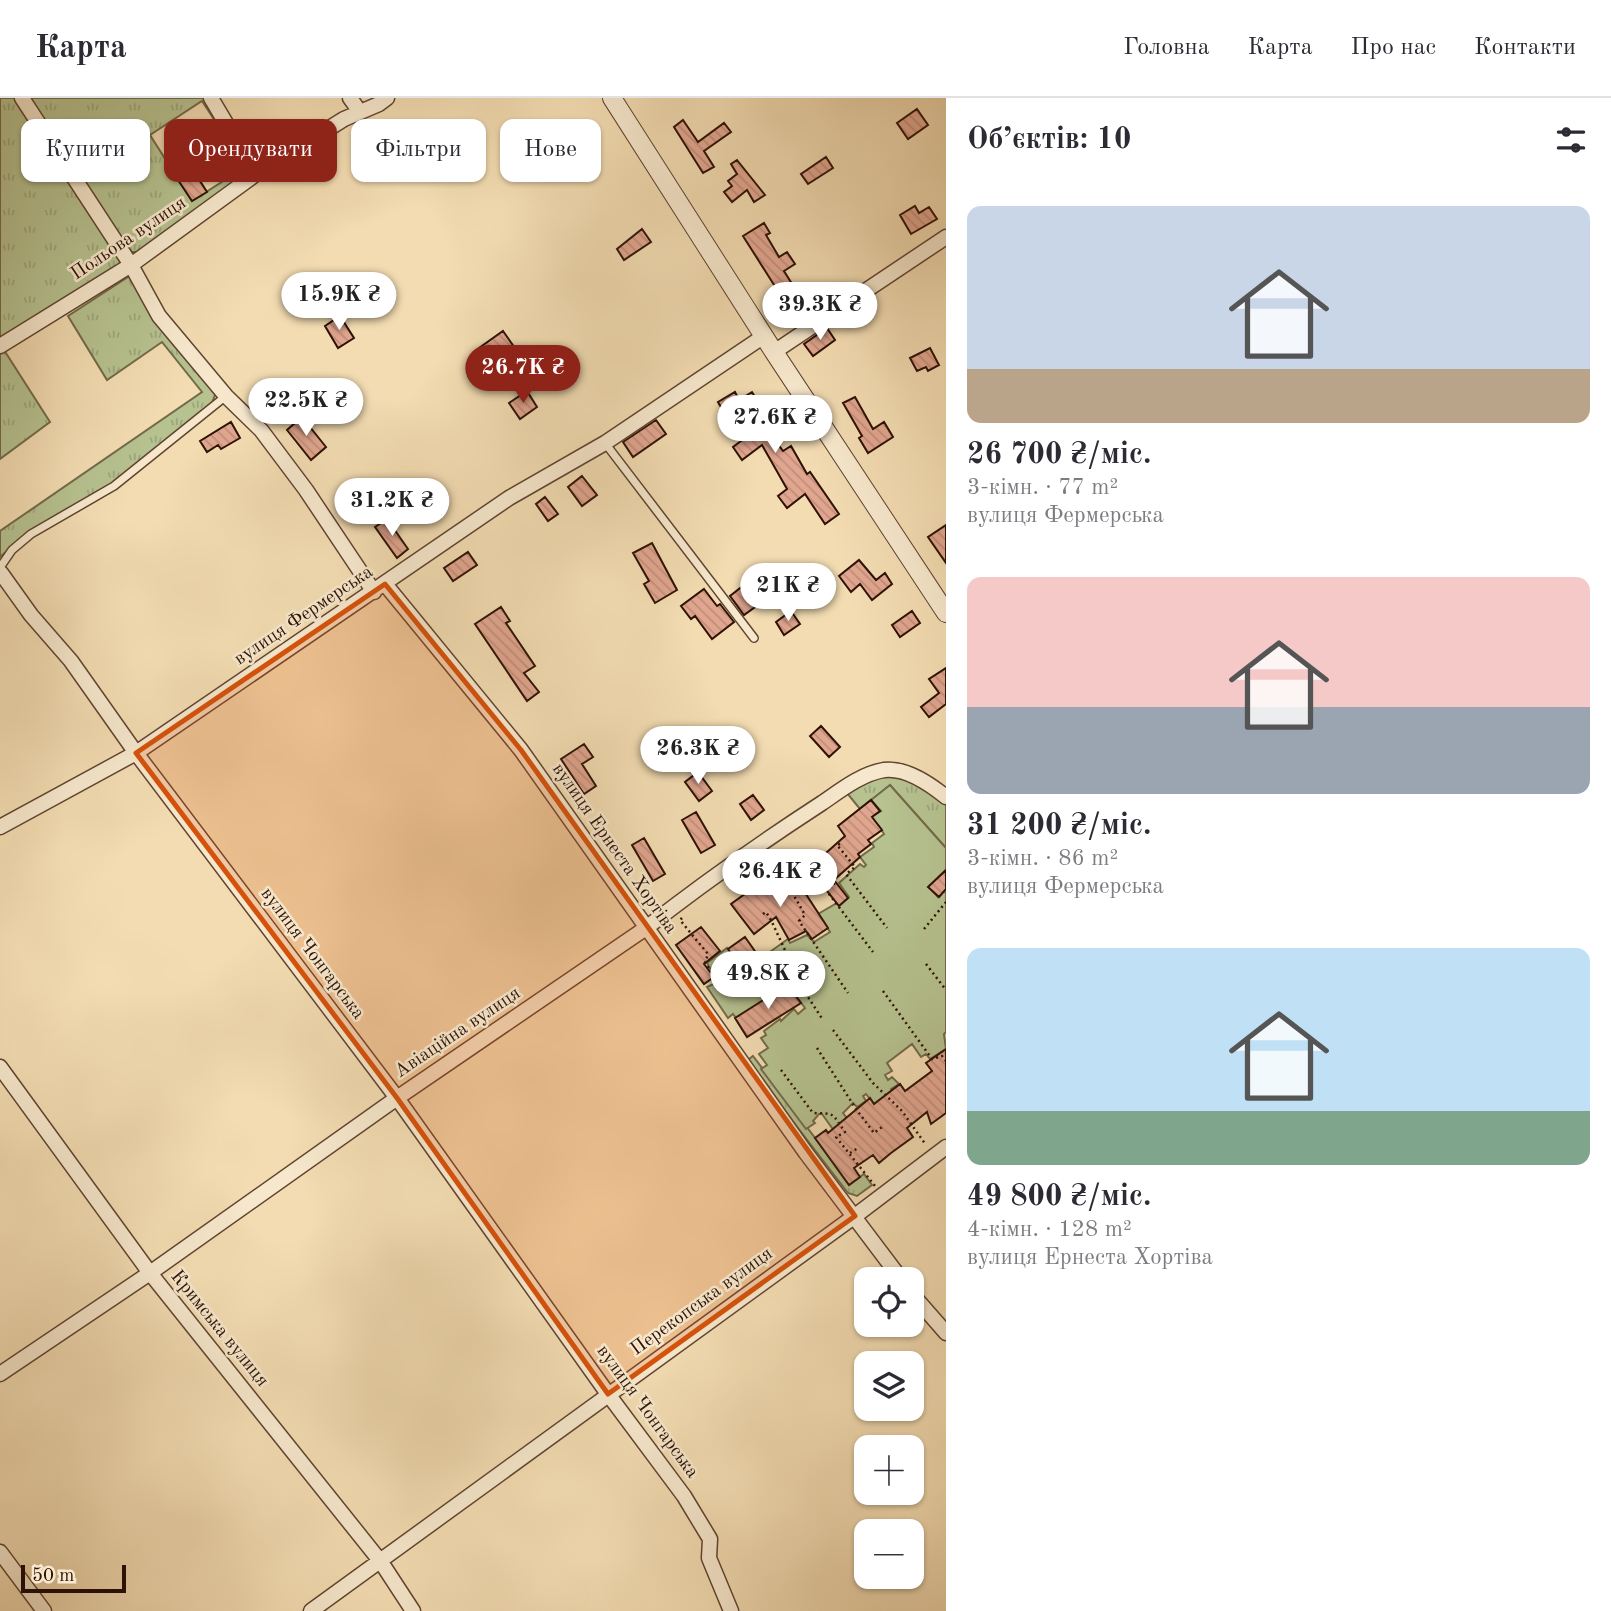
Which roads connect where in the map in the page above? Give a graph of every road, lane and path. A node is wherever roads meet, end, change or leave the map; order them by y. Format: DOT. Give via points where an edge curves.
graph roads {
  1 [pos="22,98"];
  2 [pos="211,98"];
  3 [pos="350,98"];
  4 [pos="387,98"];
  5 [pos="612,98"];
  6 [pos="360,112"];
  7 [pos="223,119"];
  8 [pos="337,123"];
  9 [pos="245,182"];
  10 [pos="946,237"];
  11 [pos="131,265"];
  12 [pos="769,344"];
  13 [pos="0,346"];
  14 [pos="226,396"];
  15 [pos="605,443"];
  16 [pos="1,573"];
  17 [pos="379,588"];
  18 [pos="946,613"];
  19 [pos="754,638"];
  20 [pos="136,753"];
  21 [pos="946,797"];
  22 [pos="0,827"];
  23 [pos="839,844"];
  24 [pos="814,863"];
  25 [pos="792,892"];
  26 [pos="946,902"];
  27 [pos="688,914"];
  28 [pos="763,914"];
  29 [pos="646,928"];
  30 [pos="887,928"];
  31 [pos="924,929"];
  32 [pos="873,952"];
  33 [pos="926,964"];
  34 [pos="714,983"];
  35 [pos="946,990"];
  36 [pos="883,991"];
  37 [pos="848,993"];
  38 [pos="823,1020"];
  39 [pos="833,1030"];
  40 [pos="817,1048"];
  41 [pos="946,1061"];
  42 [pos="0,1067"];
  43 [pos="781,1070"];
  44 [pos="397,1098"];
  45 [pos="882,1127"];
  46 [pos="946,1147"];
  47 [pos="858,1148"];
  48 [pos="930,1150"];
  49 [pos="850,1153"];
  50 [pos="877,1189"];
  51 [pos="855,1216"];
  52 [pos="892,1267"];
  53 [pos="150,1273"];
  54 [pos="924,1308"];
  55 [pos="946,1333"];
  56 [pos="0,1374"];
  57 [pos="608,1394"];
  58 [pos="0,1552"];
  59 [pos="381,1562"];
  60 [pos="44,1611"];
  61 [pos="311,1611"];
  62 [pos="413,1611"];
  63 [pos="731,1611"];
  1 -- 11 [label="street, вулиця Ернеста Хортіва"];
  2 -- 7 [label="street"];
  3 -- 6 [label="street"];
  4 -- 6 [label="street, Польова вулиця"];
  5 -- 12 [label="street"];
  6 -- 8 [label="street, Польова вулиця"];
  9 -- 11 [label="street, Польова вулиця"];
  10 -- 12 [label="street, вулиця Фермерська"];
  11 -- 13 [label="street, Польова вулиця"];
  11 -- 14 [label="street, вулиця Ернеста Хортіва" via="159,316"];
  12 -- 15 [label="street, вулиця Фермерська"];
  12 -- 18 [label="street"];
  14 -- 16 [label="lane, вулиця Чонгарська" via="114,486 31,534 12,550"];
  14 -- 17 [label="street, вулиця Ернеста Хортіва" via="261,430"];
  15 -- 17 [label="street, вулиця Фермерська" via="509,498"];
  15 -- 19 [label="lane"];
  16 -- 20 [label="street, вулиця Чонгарська" via="72,661"];
  17 -- 20 [label="street, вулиця Фермерська"];
  17 -- 29 [label="street, вулиця Ернеста Хортіва" via="521,750"];
  20 -- 22 [label="street, вулиця Фермерська"];
  20 -- 44 [label="street, вулиця Чонгарська"];
  21 -- 29 [label="street, Авіаційна вулиця" via="904,771 865,775"];
  23 -- 30 [label="path" via="855,867 846,874"];
  24 -- 32 [label="path" via="834,884 826,890"];
  25 -- 37 [label="path" via="805,915 799,921"];
  26 -- 31 [label="path"];
  27 -- 34 [label="path" via="680,920 708,954 705,963 715,976"];
  28 -- 38 [label="path" via="771,920"];
  29 -- 44 [label="street, Авіаційна вулиця"];
  29 -- 51 [label="street, вулиця Ернеста Хортіва"];
  33 -- 35 [label="path"];
  36 -- 41 [label="path" via="932,1059 942,1056"];
  39 -- 48 [label="path"];
  40 -- 45 [label="path" via="874,1133"];
  42 -- 53 [label="street, Кримська вулиця"];
  43 -- 49 [label="path" via="813,1113 832,1114 845,1132 836,1137"];
  44 -- 53 [label="street, Авіаційна вулиця"];
  44 -- 57 [label="street, вулиця Чонгарська"];
  46 -- 51 [label="street, Перекопська вулиця"];
  47 -- 49 [label="path"];
  49 -- 50 [label="path"];
  51 -- 52 [label="street, вулиця Ернеста Хортіва"];
  51 -- 57 [label="street, Перекопська вулиця"];
  53 -- 56 [label="street, Авіаційна вулиця"];
  53 -- 59 [label="street, Кримська вулиця"];
  54 -- 55 [label="street"];
  57 -- 59 [label="street, Перекопська вулиця"];
  57 -- 63 [label="street, вулиця Чонгарська" via="710,1539 709,1558"];
  58 -- 60 [label="street"];
  59 -- 61 [label="street, Перекопська вулиця"];
  59 -- 62 [label="street, Кримська вулиця"];
}
